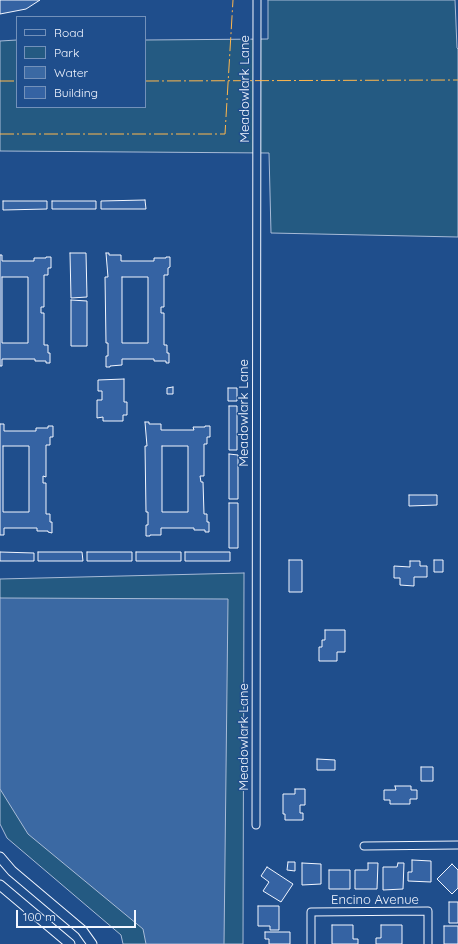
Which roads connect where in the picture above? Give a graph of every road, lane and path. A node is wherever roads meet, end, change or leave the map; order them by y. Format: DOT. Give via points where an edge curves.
graph roads {
  1 [pos="257,0"];
  2 [pos="256,825"];
  3 [pos="458,845"];
  4 [pos="364,846"];
  5 [pos="0,857"];
  6 [pos="0,885"];
  7 [pos="70,944"];
  8 [pos="92,944"];
  9 [pos="311,944"];
  10 [pos="428,944"];
  1 -- 2 [label="street, Meadowlark Lane"];
  3 -- 4 [label="street"];
  5 -- 8 [label="street" via="12,871 82,930"];
  6 -- 7 [label="street"];
  9 -- 10 [label="street, Encino Avenue" via="311,912 428,911"];
}
